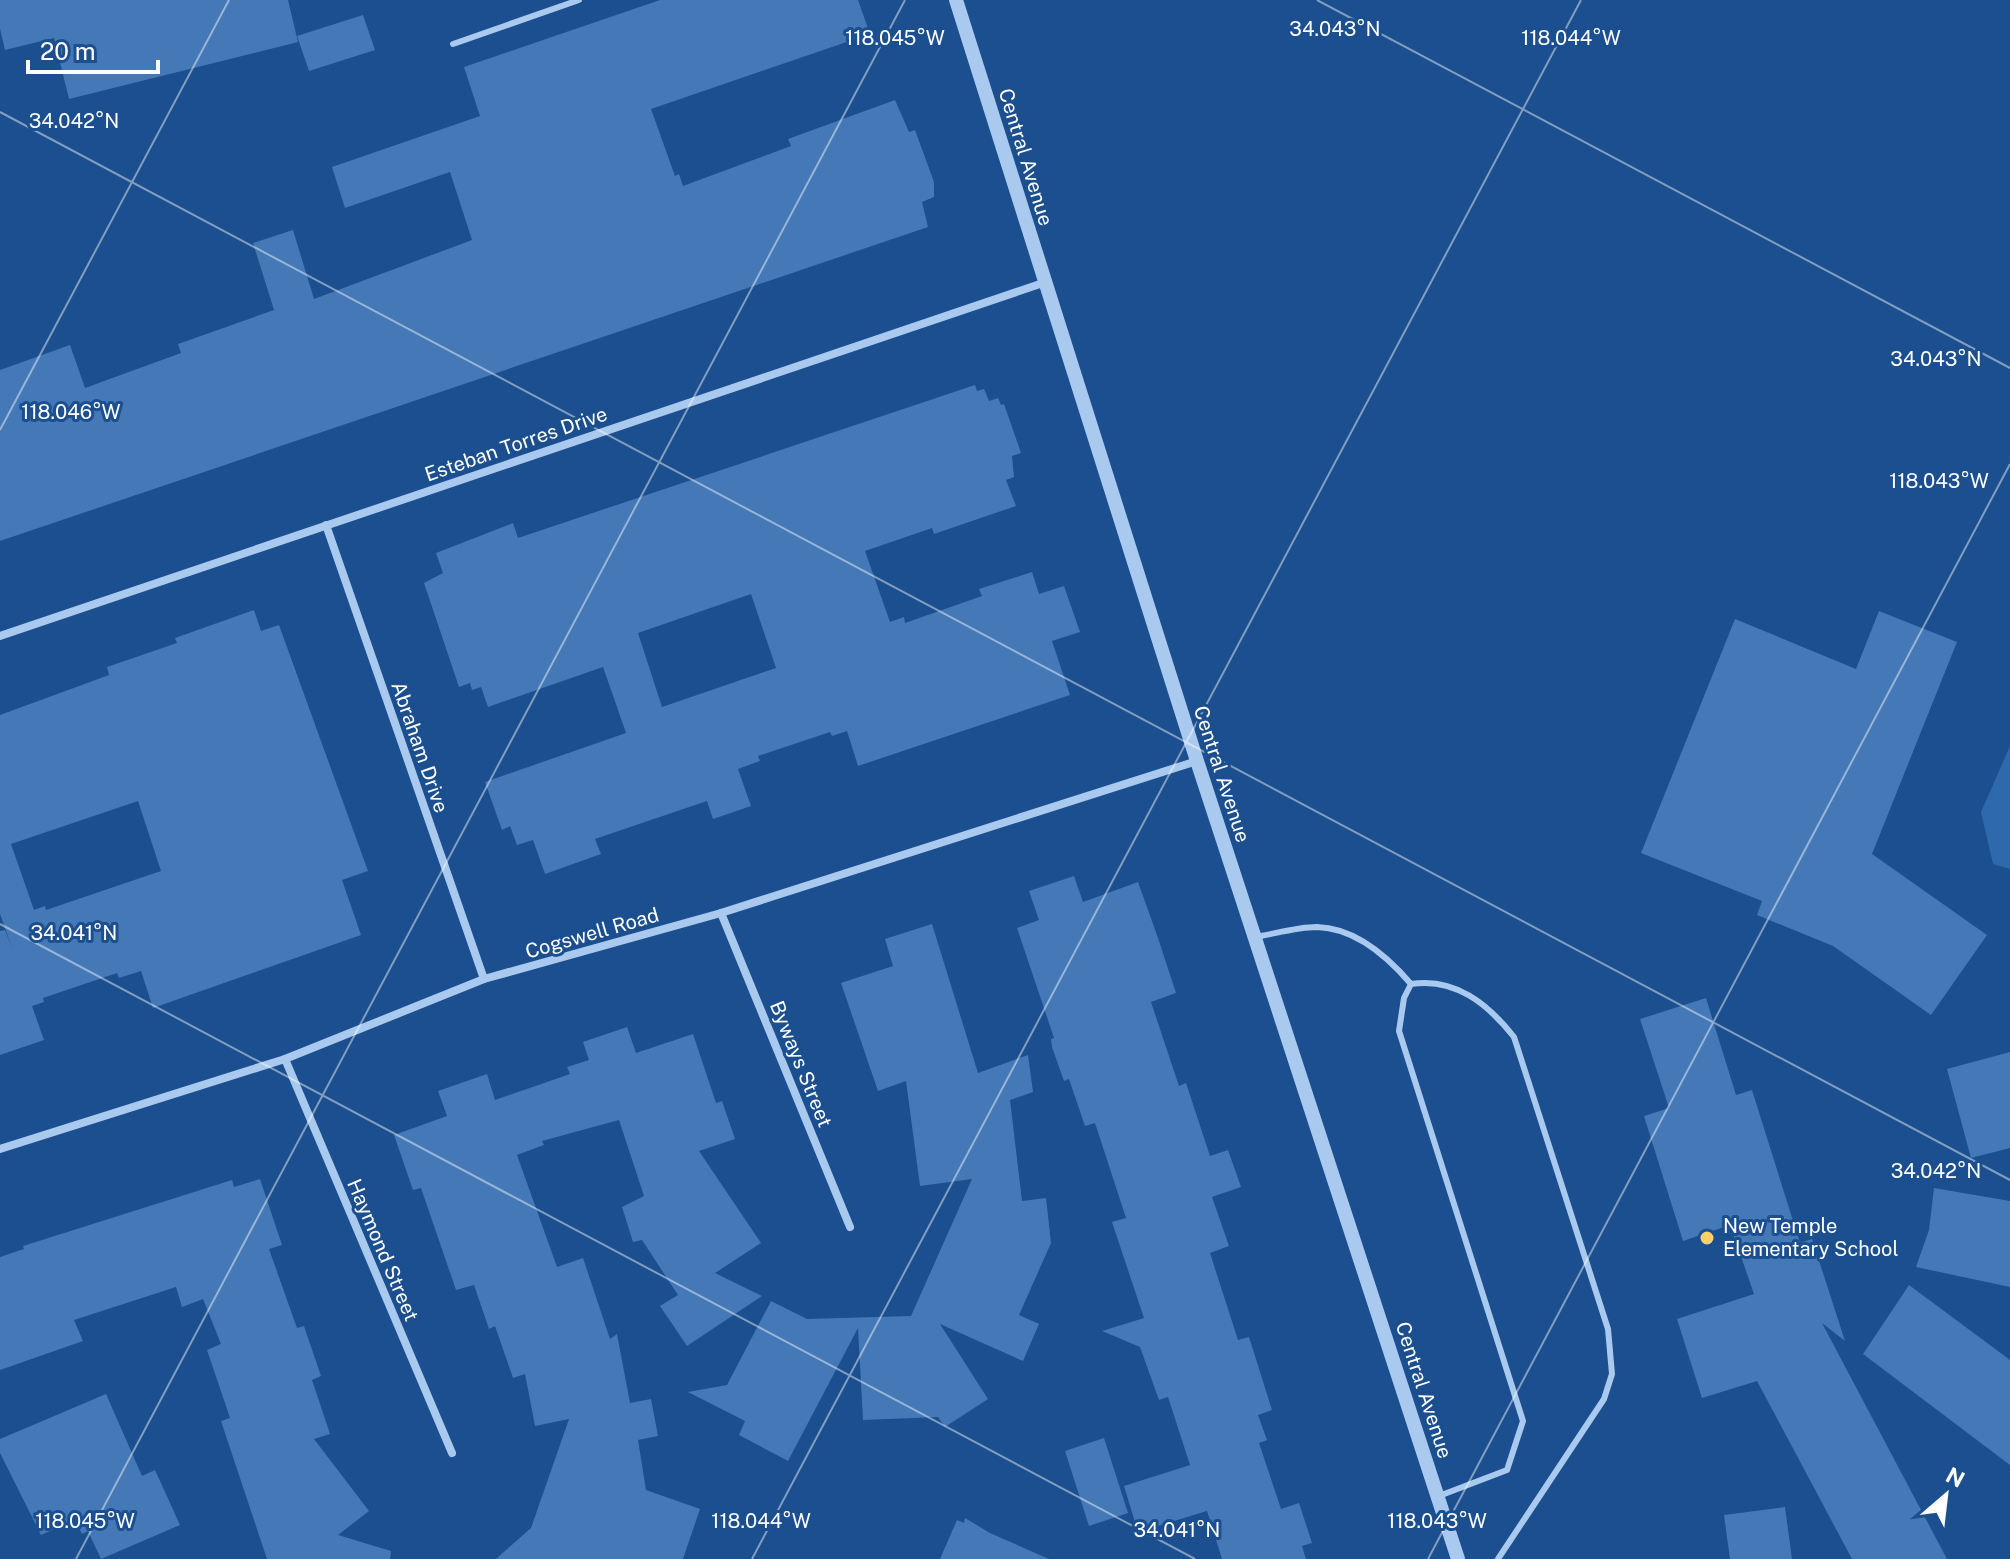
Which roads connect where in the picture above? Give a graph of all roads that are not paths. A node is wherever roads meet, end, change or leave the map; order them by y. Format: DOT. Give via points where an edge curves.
graph roads {
  1 [pos="579,0"];
  2 [pos="956,0"];
  3 [pos="453,44"];
  4 [pos="1043,283"];
  5 [pos="326,525"];
  6 [pos="0,636"];
  7 [pos="1197,761"];
  8 [pos="721,913"];
  9 [pos="1254,937"];
  10 [pos="484,979"];
  11 [pos="1411,984"];
  12 [pos="285,1059"];
  13 [pos="0,1149"];
  14 [pos="850,1227"];
  15 [pos="452,1453"];
  16 [pos="1437,1497"];
  17 [pos="1458,1559"];
  18 [pos="1498,1559"];
  1 -- 3 [label="lane"];
  2 -- 4 [label="street, Central Avenue"];
  4 -- 5 [label="street, Esteban Torres Drive"];
  4 -- 7 [label="street, Central Avenue"];
  5 -- 6 [label="street, Esteban Torres Drive"];
  5 -- 10 [label="street, Abraham Drive"];
  7 -- 8 [label="street, Cogswell Road"];
  7 -- 9 [label="street, Central Avenue"];
  8 -- 10 [label="street, Cogswell Road"];
  8 -- 14 [label="street, Byways Street"];
  9 -- 11 [label="lane" via="1318,927 1386,955"];
  9 -- 16 [label="street, Central Avenue"];
  10 -- 12 [label="street, Cogswell Road"];
  11 -- 16 [label="lane" via="1399,1031 1523,1421 1507,1470"];
  11 -- 18 [label="lane" via="1432,981 1460,989 1497,1016 1514,1037 1608,1329 1612,1374 1604,1399"];
  12 -- 13 [label="street, Cogswell Road"];
  12 -- 15 [label="street, Haymond Street"];
  16 -- 17 [label="street, Central Avenue"];
}
